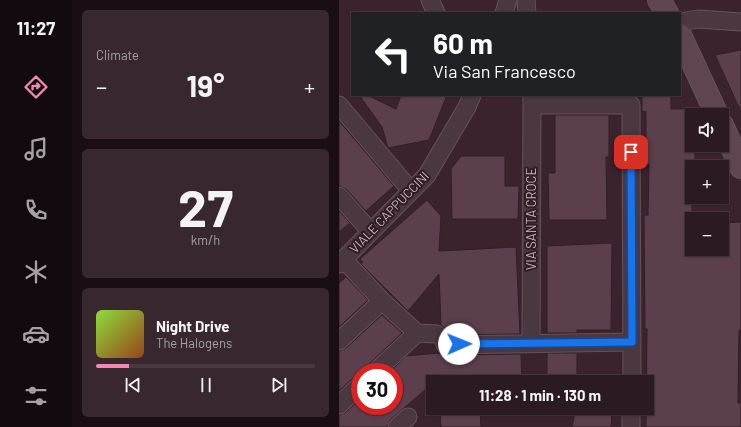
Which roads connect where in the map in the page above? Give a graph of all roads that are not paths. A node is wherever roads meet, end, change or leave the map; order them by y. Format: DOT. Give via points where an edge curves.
graph roads {
  1 [pos="430,0"];
  2 [pos="508,0"];
  3 [pos="526,0"];
  4 [pos="659,0"];
  5 [pos="436,12"];
  6 [pos="504,12"];
  7 [pos="527,12"];
  8 [pos="666,12"];
  9 [pos="681,22"];
  10 [pos="741,22"];
  11 [pos="681,37"];
  12 [pos="472,96"];
  13 [pos="532,100"];
  14 [pos="339,106"];
  15 [pos="714,108"];
  16 [pos="729,140"];
  17 [pos="741,167"];
  18 [pos="411,191"];
  19 [pos="339,196"];
  20 [pos="371,232"];
  21 [pos="342,262"];
  22 [pos="382,301"];
  23 [pos="417,333"];
  24 [pos="339,341"];
  25 [pos="632,342"];
  26 [pos="531,343"];
  27 [pos="385,363"];
  28 [pos="632,375"];
  29 [pos="351,394"];
  30 [pos="339,405"];
  31 [pos="631,415"];
  32 [pos="631,427"];
  1 -- 5 [label="street"];
  2 -- 6 [label="street"];
  3 -- 7 [label="street"];
  4 -- 8 [label="main road"];
  9 -- 10 [label="street" via="698,19"];
  11 -- 15 [label="main road"];
  12 -- 18 [label="street, VIALE CAPPUCCINI" via="427,175"];
  13 -- 25 [label="street" via="631,105"];
  13 -- 26 [label="street, VIA SANTA CROCE"];
  14 -- 18 [label="street"];
  16 -- 17 [label="main road"];
  18 -- 20 [label="street, VIALE CAPPUCCINI"];
  19 -- 20 [label="street"];
  20 -- 21 [label="street, VIALE CAPPUCCINI"];
  21 -- 22 [label="street"];
  22 -- 23 [label="street"];
  22 -- 24 [label="street"];
  23 -- 26 [label="street" via="441,339"];
  23 -- 27 [label="street"];
  25 -- 26 [label="street"];
  25 -- 28 [label="street"];
  29 -- 30 [label="street"];
  31 -- 32 [label="street"];
}
